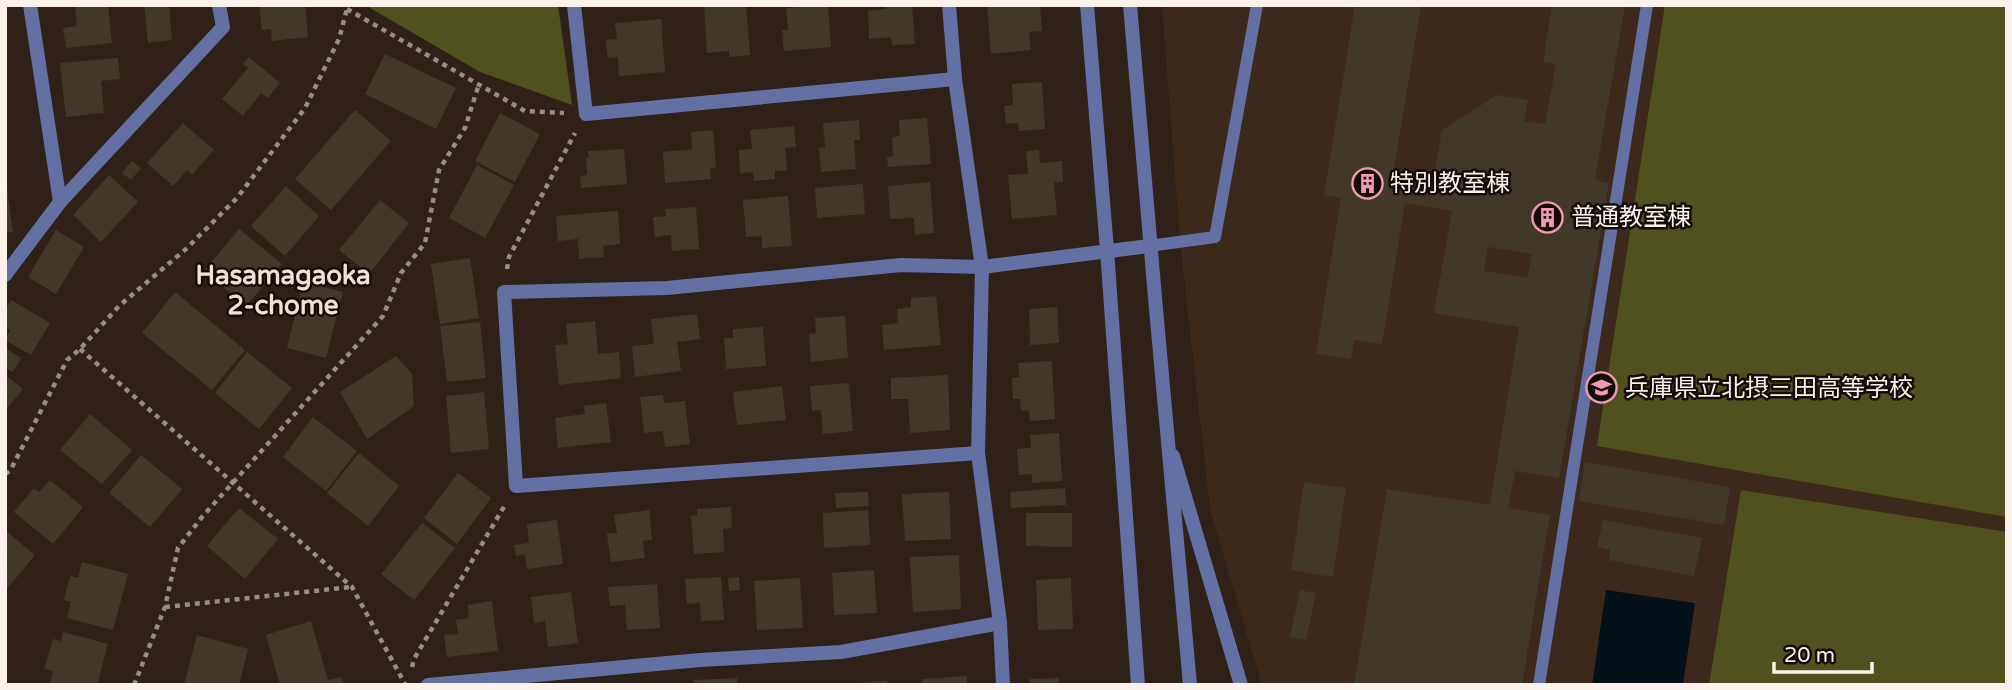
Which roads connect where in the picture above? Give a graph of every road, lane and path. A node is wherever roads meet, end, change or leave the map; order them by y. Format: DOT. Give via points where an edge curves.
graph roads {
  1 [pos="30,5"];
  2 [pos="219,5"];
  3 [pos="574,5"];
  4 [pos="949,5"];
  5 [pos="1087,5"];
  6 [pos="1130,5"];
  7 [pos="1257,5"];
  8 [pos="1647,5"];
  9 [pos="347,7"];
  10 [pos="955,79"];
  11 [pos="479,84"];
  12 [pos="586,114"];
  13 [pos="60,202"];
  14 [pos="1149,246"];
  15 [pos="1107,250"];
  16 [pos="982,267"];
  17 [pos="5,275"];
  18 [pos="504,292"];
  19 [pos="80,349"];
  20 [pos="1169,444"];
  21 [pos="978,453"];
  22 [pos="5,474"];
  23 [pos="234,483"];
  24 [pos="516,486"];
  25 [pos="352,587"];
  26 [pos="165,607"];
  27 [pos="1000,623"];
  28 [pos="134,685"];
  29 [pos="406,685"];
  30 [pos="428,685"];
  31 [pos="1003,685"];
  32 [pos="1138,685"];
  33 [pos="1190,685"];
  34 [pos="1241,685"];
  35 [pos="1539,685"];
  1 -- 13 [label="street"];
  2 -- 13 [label="street" via="223,27"];
  3 -- 12 [label="street"];
  4 -- 10 [label="street"];
  5 -- 15 [label="street"];
  6 -- 14 [label="street"];
  7 -- 14 [label="lane" via="1215,237"];
  8 -- 35 [label="lane"];
  9 -- 11 [label="path"];
  9 -- 19 [label="path" via="339,39 306,108 237,198 119,306"];
  10 -- 12 [label="street"];
  10 -- 16 [label="street"];
  11 -- 12 [label="path" via="525,111"];
  11 -- 23 [label="path" via="464,128 439,170 425,243 401,273 383,316"];
  12 -- 18 [label="path" via="509,257"];
  13 -- 17 [label="street"];
  14 -- 15 [label="street"];
  14 -- 20 [label="street"];
  15 -- 16 [label="street"];
  15 -- 32 [label="street"];
  16 -- 18 [label="street" via="901,265 667,288"];
  16 -- 21 [label="street"];
  18 -- 24 [label="street"];
  19 -- 22 [label="path" via="67,360"];
  19 -- 23 [label="path"];
  20 -- 33 [label="street"];
  20 -- 34 [label="street"];
  21 -- 24 [label="street"];
  21 -- 27 [label="street"];
  23 -- 25 [label="path"];
  23 -- 26 [label="path" via="178,548"];
  24 -- 29 [label="path" via="414,659"];
  25 -- 26 [label="path"];
  25 -- 29 [label="path"];
  26 -- 28 [label="path"];
  27 -- 30 [label="street" via="841,652"];
  27 -- 31 [label="street"];
}
